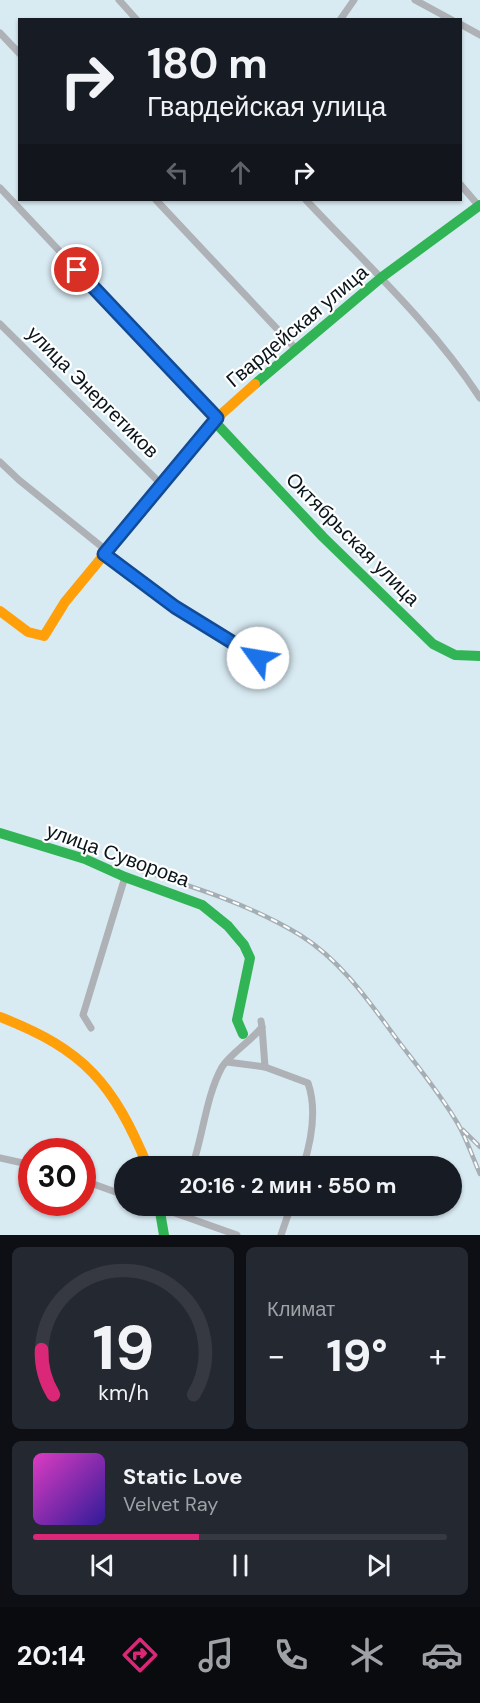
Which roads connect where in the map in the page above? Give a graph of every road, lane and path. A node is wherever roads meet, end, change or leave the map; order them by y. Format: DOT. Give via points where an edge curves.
graph roads {
  1 [pos="119,0"];
  2 [pos="354,0"];
  3 [pos="415,0"];
  4 [pos="135,18"];
  5 [pos="341,18"];
  6 [pos="448,18"];
  7 [pos="462,25"];
  8 [pos="0,34"];
  9 [pos="480,35"];
  10 [pos="18,52"];
  11 [pos="462,186"];
  12 [pos="0,188"];
  13 [pos="157,201"];
  14 [pos="307,201"];
  15 [pos="479,205"];
  16 [pos="382,277"];
  17 [pos="0,324"];
  18 [pos="296,348"];
  19 [pos="480,398"];
  20 [pos="215,420"];
  21 [pos="0,462"];
  22 [pos="162,485"];
  23 [pos="105,552"];
  24 [pos="0,611"];
  25 [pos="480,656"];
  26 [pos="258,658"];
  27 [pos="0,833"];
  28 [pos="125,878"];
  29 [pos="0,1017"];
  30 [pos="91,1028"];
  31 [pos="243,1034"];
  32 [pos="227,1062"];
  33 [pos="265,1067"];
  34 [pos="143,1156"];
  35 [pos="195,1156"];
  36 [pos="306,1156"];
  37 [pos="0,1158"];
  38 [pos="18,1162"];
  39 [pos="96,1185"];
  40 [pos="114,1191"];
  41 [pos="160,1216"];
  42 [pos="182,1216"];
  43 [pos="288,1216"];
  44 [pos="164,1235"];
  45 [pos="237,1235"];
  46 [pos="281,1235"];
  1 -- 4 [label="street"];
  2 -- 5 [label="street"];
  3 -- 6 [label="street"];
  7 -- 9 [label="street"];
  8 -- 10 [label="street"];
  11 -- 15 [label="street"];
  12 -- 20 [label="street, Октябрьская улица"];
  13 -- 18 [label="street"];
  14 -- 16 [label="street"];
  15 -- 16 [label="street, Гвардейская улица"];
  16 -- 18 [label="street, Гвардейская улица"];
  16 -- 19 [label="street"];
  17 -- 22 [label="street, улица Энергетиков"];
  18 -- 20 [label="street, Гвардейская улица"];
  20 -- 22 [label="street, Гвардейская улица"];
  20 -- 25 [label="street, Октябрьская улица" via="323,537 434,644 455,655"];
  21 -- 23 [label="street"];
  22 -- 23 [label="street, Гвардейская улица"];
  23 -- 24 [label="street, Гвардейская улица" via="44,636 28,632"];
  23 -- 26 [label="street" via="175,607"];
  27 -- 28 [label="street, улица Суворова" via="85,859"];
  28 -- 30 [label="street" via="83,1015"];
  28 -- 31 [label="street, улица Суворова" via="202,905 244,945 250,958 237,1020"];
  29 -- 34 [label="street" via="67,1050 93,1073 128,1123"];
  32 -- 33 [label="street"];
  32 -- 33 [label="street" via="261,1024"];
  32 -- 35 [label="street" via="215,1084"];
  33 -- 36 [label="street" via="308,1083 310,1141"];
  37 -- 38 [label="street"];
  39 -- 40 [label="street"];
  41 -- 44 [label="street"];
  42 -- 45 [label="street"];
  43 -- 46 [label="street"];
}
